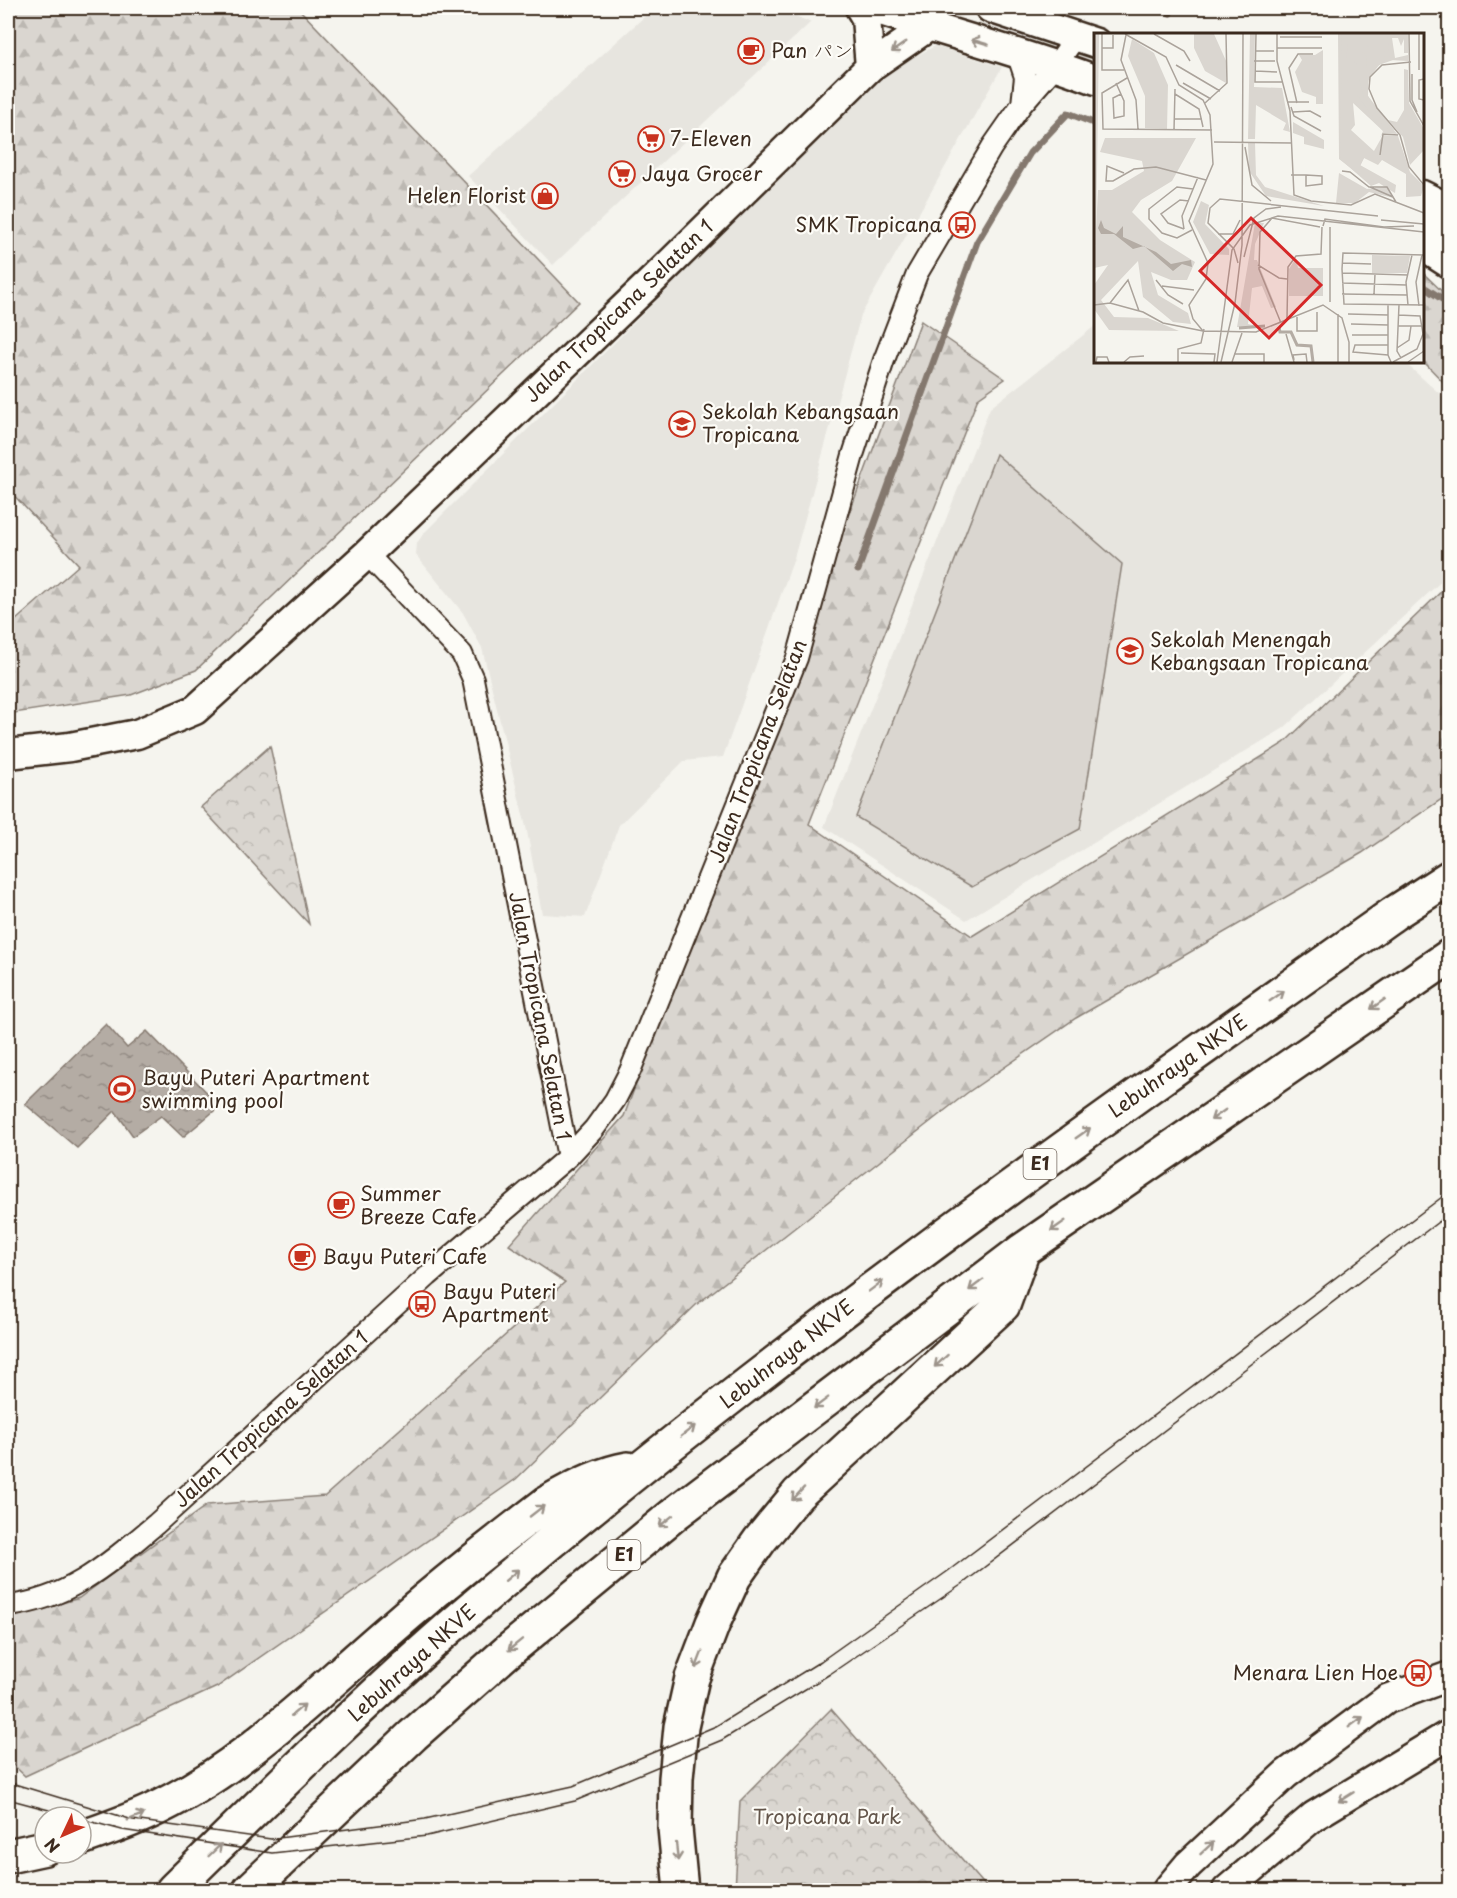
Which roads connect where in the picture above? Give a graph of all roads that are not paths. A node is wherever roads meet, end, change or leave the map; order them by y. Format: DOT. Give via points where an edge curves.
graph roads {
  1 [pos="860,8"];
  2 [pos="872,8"];
  3 [pos="990,8"];
  4 [pos="928,27"];
  5 [pos="1086,39"];
  6 [pos="1017,53"];
  7 [pos="1056,65"];
  8 [pos="870,67"];
  9 [pos="1094,80"];
  10 [pos="1022,104"];
  11 [pos="1424,196"];
  12 [pos="1449,209"];
  13 [pos="1424,225"];
  14 [pos="1449,237"];
  15 [pos="1424,247"];
  16 [pos="1449,264"];
  17 [pos="367,554"];
  18 [pos="8,754"];
  19 [pos="1449,877"];
  20 [pos="1449,956"];
  21 [pos="568,1157"];
  22 [pos="1023,1250"];
  23 [pos="642,1466"];
  24 [pos="8,1606"];
  25 [pos="1449,1676"];
  26 [pos="1449,1734"];
  27 [pos="93,1833"];
  28 [pos="33,1851"];
  29 [pos="8,1856"];
  30 [pos="173,1890"];
  31 [pos="250,1890"];
  32 [pos="681,1890"];
  33 [pos="1167,1890"];
  34 [pos="1227,1890"];
  1 -- 8 [label="street" via="866,18"];
  2 -- 4 [label="street"];
  3 -- 5 [label="street"];
  6 -- 4 [label="street, one-way"];
  4 -- 8 [label="street, Jalan Tropicana Selatan 1, one-way"];
  5 -- 7 [label="street"];
  6 -- 7 [label="street"];
  6 -- 10 [label="street" via="1025,76"];
  7 -- 9 [label="street"];
  7 -- 10 [label="street"];
  8 -- 17 [label="street, Jalan Tropicana Selatan 1"];
  10 -- 21 [label="street, Jalan Tropicana Selatan" via="916,274 853,455 797,658 630,1071 615,1100"];
  11 -- 12 [label="street"];
  13 -- 14 [label="street"];
  15 -- 16 [label="street"];
  17 -- 18 [label="street, Jalan Tropicana Selatan 1" via="195,710 137,734"];
  17 -- 21 [label="street, Jalan Tropicana Selatan 1" via="462,654 473,679"];
  23 -- 19 [label="highway, Lebuhraya NKVE / E1, one-way" via="1019,1179"];
  20 -- 22 [label="highway, E1, one-way"];
  21 -- 24 [label="street, Jalan Tropicana Selatan 1" via="428,1276 113,1560 69,1589 29,1604"];
  22 -- 31 [label="highway, E1, one-way" via="677,1512 516,1645 413,1735"];
  22 -- 32 [label="highway, one-way" via="1003,1305 798,1494 734,1577 692,1678 681,1726 675,1828"];
  27 -- 23 [label="highway, one-way" via="150,1811 233,1761 546,1503 612,1471"];
  30 -- 23 [label="highway, Lebuhraya NKVE / E1, one-way" via="462,1616"];
  33 -- 25 [label="street, one-way" via="1188,1865 1286,1774 1387,1699"];
  26 -- 34 [label="street, one-way" via="1314,1816"];
  28 -- 29 [label="highway"];
}
